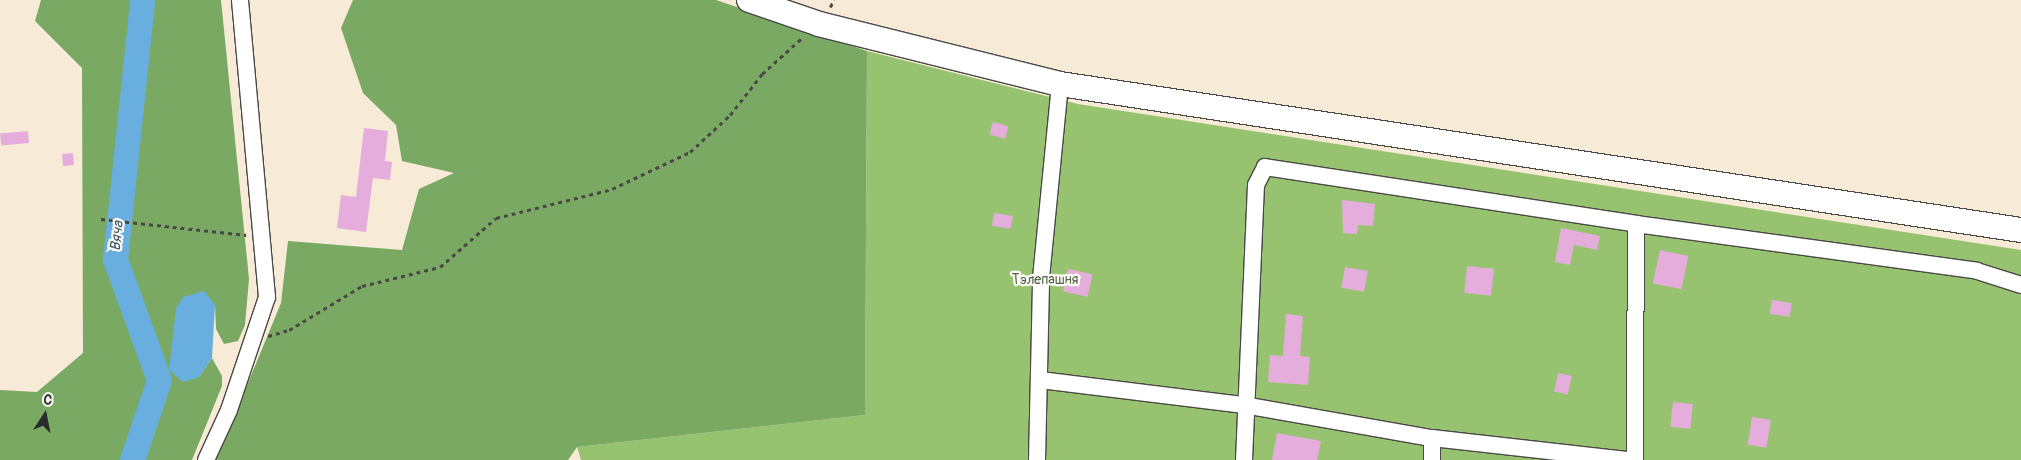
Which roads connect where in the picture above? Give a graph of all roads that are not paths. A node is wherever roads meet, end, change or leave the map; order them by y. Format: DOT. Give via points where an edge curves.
graph roads {
  1 [pos="240,0"];
  2 [pos="749,0"];
  3 [pos="1060,84"];
  4 [pos="1636,224"];
  5 [pos="2021,230"];
  6 [pos="2021,285"];
  7 [pos="1040,380"];
  8 [pos="1244,405"];
  9 [pos="1432,438"];
  10 [pos="206,460"];
  11 [pos="1037,460"];
  12 [pos="1244,460"];
  13 [pos="1432,460"];
  14 [pos="1627,460"];
  15 [pos="1635,460"];
  1 -- 10 [label="street" via="267,297"];
  2 -- 3 [label="street" via="819,24"];
  3 -- 5 [label="street"];
  3 -- 7 [label="street" via="1041,278"];
  4 -- 6 [label="street" via="1977,271"];
  4 -- 8 [label="street" via="1265,167 1256,185"];
  4 -- 15 [label="street"];
  7 -- 8 [label="street"];
  7 -- 11 [label="street"];
  8 -- 9 [label="street"];
  8 -- 12 [label="street"];
  9 -- 13 [label="street"];
  9 -- 14 [label="street"];
}
